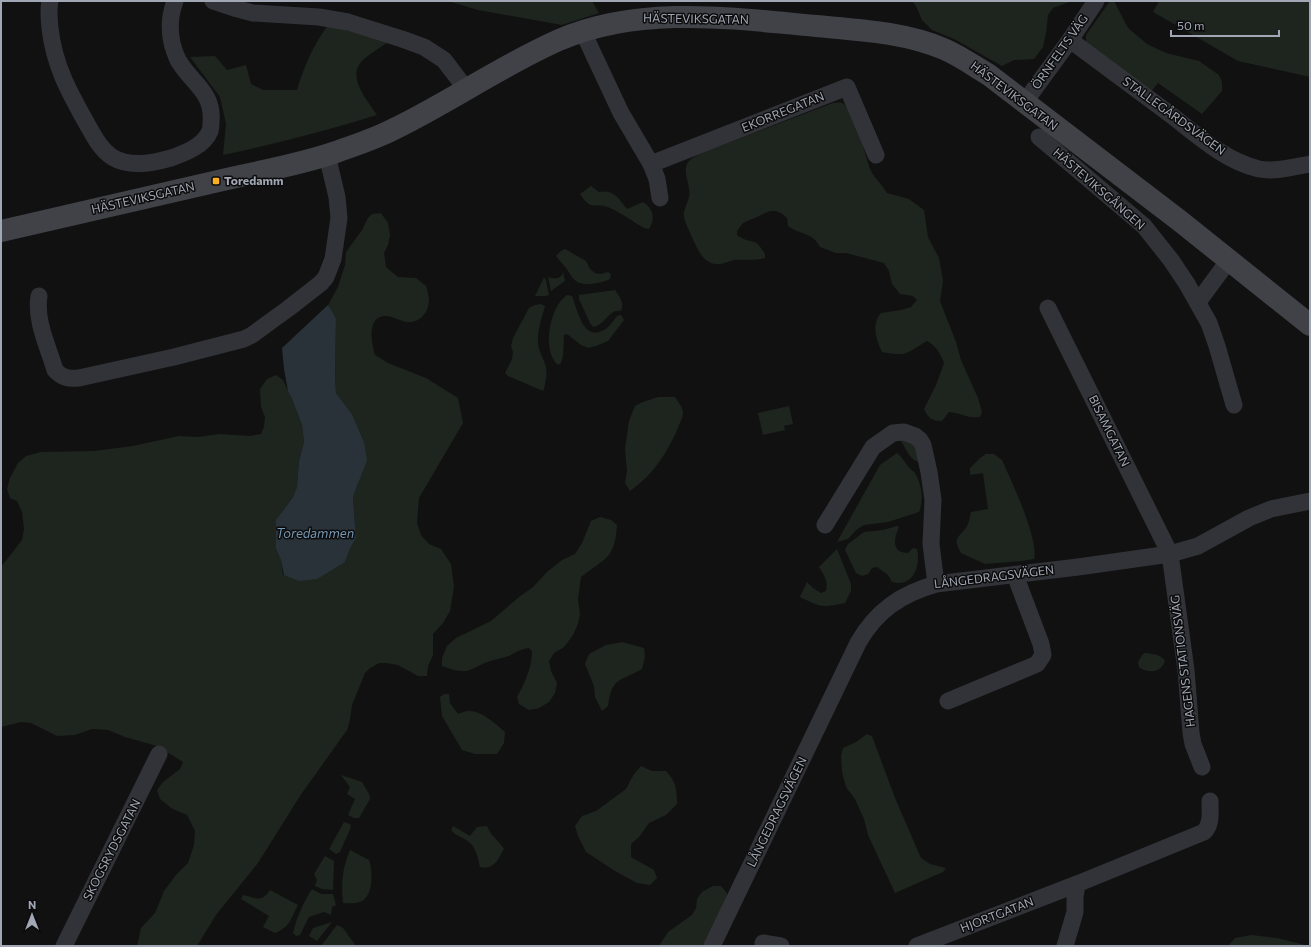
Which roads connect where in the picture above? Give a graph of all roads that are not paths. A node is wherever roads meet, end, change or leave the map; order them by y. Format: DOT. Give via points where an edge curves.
graph roads {
  1 [pos="50,1"];
  2 [pos="175,1"];
  3 [pos="214,1"];
  4 [pos="1096,1"];
  5 [pos="583,32"];
  6 [pos="1070,40"];
  7 [pos="466,89"];
  8 [pos="1024,103"];
  9 [pos="1039,137"];
  10 [pos="327,155"];
  11 [pos="876,155"];
  12 [pos="651,164"];
  13 [pos="1310,164"];
  14 [pos="660,198"];
  15 [pos="1,231"];
  16 [pos="1229,260"];
  17 [pos="39,296"];
  18 [pos="1198,302"];
  19 [pos="1048,308"];
  20 [pos="1310,325"];
  21 [pos="1234,405"];
  22 [pos="1310,501"];
  23 [pos="825,525"];
  24 [pos="1170,554"];
  25 [pos="1015,575"];
  26 [pos="936,584"];
  27 [pos="948,701"];
  28 [pos="159,754"];
  29 [pos="1202,767"];
  30 [pos="1210,801"];
  31 [pos="1077,884"];
  32 [pos="763,943"];
  33 [pos="64,946"];
  34 [pos="712,946"];
  35 [pos="781,946"];
  36 [pos="917,946"];
  37 [pos="1066,946"];
  1 -- 2 [label="street" via="48,11 53,51 63,80 101,149 113,158 131,164 155,162 178,156 204,140 210,130 212,115 209,101 178,59 169,31"];
  3 -- 7 [label="street" via="252,12 348,22 402,39 424,47 444,60"];
  4 -- 6 [label="street, ÖRNFELTS VÄG"];
  5 -- 7 [label="street, HÄSTEVIKSGATAN" via="559,40"];
  5 -- 8 [label="street, HÄSTEVIKSGATAN" via="637,19 662,17 790,23 869,31 900,36 943,48 967,60"];
  5 -- 12 [label="street" via="621,113"];
  6 -- 8 [label="street, ÖRNFELTS VÄG"];
  6 -- 13 [label="street, STALLEGÅRDSVÄGEN" via="1230,157 1260,169"];
  7 -- 10 [label="street, HÄSTEVIKSGATAN" via="393,130"];
  8 -- 16 [label="street, HÄSTEVIKSGATAN"];
  9 -- 18 [label="street, HÄSTEVIKSGÅNGEN" via="1144,226 1171,260"];
  10 -- 15 [label="street, HÄSTEVIKSGATAN"];
  10 -- 17 [label="street" via="337,197 338,218 333,259 326,277 244,339 79,378 65,378 55,370 40,323"];
  11 -- 12 [label="street, EKORREGATAN" via="847,87"];
  12 -- 14 [label="street"];
  16 -- 18 [label="street"];
  16 -- 20 [label="street, HÄSTEVIKSGATAN"];
  18 -- 21 [label="street, HÄSTEVIKSGÅNGEN" via="1209,323"];
  19 -- 24 [label="street, BISAMGATAN"];
  22 -- 24 [label="street, LÅNGEDRAGSVÄGEN" via="1271,509 1198,546"];
  23 -- 26 [label="street" via="873,447 893,433 904,432 915,436 923,445 933,500 931,544"];
  24 -- 25 [label="street, LÅNGEDRAGSVÄGEN"];
  24 -- 29 [label="street, HAGENS STATIONSVÄG" via="1186,670 1191,733"];
  25 -- 26 [label="street, LÅNGEDRAGSVÄGEN"];
  25 -- 27 [label="street" via="1043,655 1037,664"];
  26 -- 34 [label="street, LÅNGEDRAGSVÄGEN" via="920,588 890,604 865,630"];
  28 -- 33 [label="street, SKOGSRYDSGATAN"];
  30 -- 31 [label="street" via="1211,815 1204,832"];
  31 -- 36 [label="street, HJORTGATAN"];
  31 -- 37 [label="street" via="1075,912"];
  32 -- 35 [label="street"];
}
